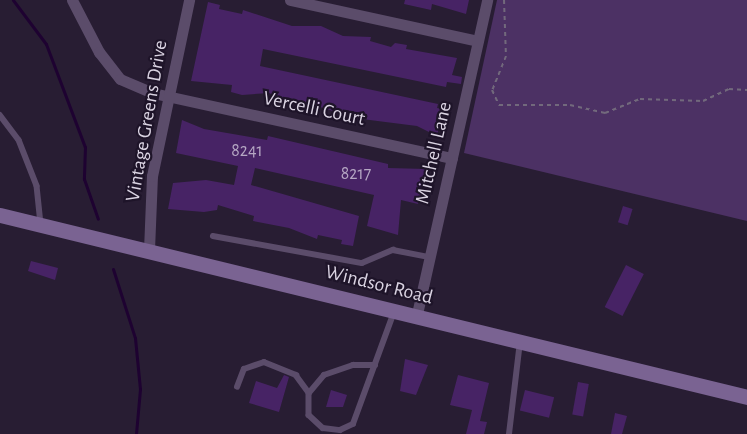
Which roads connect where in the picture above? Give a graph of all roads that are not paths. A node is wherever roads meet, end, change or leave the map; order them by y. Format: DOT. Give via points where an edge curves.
graph roads {
  1 [pos="72,0"];
  2 [pos="189,0"];
  3 [pos="290,0"];
  4 [pos="487,0"];
  5 [pos="478,41"];
  6 [pos="168,97"];
  7 [pos="0,115"];
  8 [pos="452,158"];
  9 [pos="0,215"];
  10 [pos="41,223"];
  11 [pos="213,236"];
  12 [pos="149,250"];
  13 [pos="430,257"];
  14 [pos="394,309"];
  15 [pos="417,314"];
  16 [pos="520,340"];
  17 [pos="375,365"];
  18 [pos="237,387"];
  19 [pos="309,393"];
  20 [pos="747,398"];
  21 [pos="509,434"];
  1 -- 6 [label="street, Vercelli Court" via="99,52 120,79"];
  2 -- 6 [label="street, Vintage Greens Drive"];
  3 -- 5 [label="street"];
  4 -- 5 [label="street, Mitchell Lane"];
  5 -- 8 [label="street, Mitchell Lane"];
  6 -- 8 [label="street, Vercelli Court"];
  6 -- 12 [label="street, Vintage Greens Drive" via="152,176"];
  7 -- 10 [label="lane" via="19,140 37,186"];
  8 -- 13 [label="street, Mitchell Lane"];
  9 -- 10 [label="main road, Windsor Road"];
  10 -- 12 [label="main road, Windsor Road"];
  11 -- 13 [label="lane, Windsor Road" via="362,263 393,250"];
  12 -- 14 [label="main road, Windsor Road"];
  13 -- 15 [label="street, Mitchell Lane"];
  14 -- 15 [label="main road, Windsor Road"];
  14 -- 17 [label="lane"];
  15 -- 16 [label="main road, Windsor Road"];
  16 -- 20 [label="main road, Windsor Road"];
  16 -- 21 [label="lane" via="510,397"];
  17 -- 19 [label="lane" via="352,365 324,375"];
  17 -- 19 [label="lane" via="353,424 340,430 323,428 309,415"];
  18 -- 19 [label="lane" via="244,369 264,362 296,375"];
}
